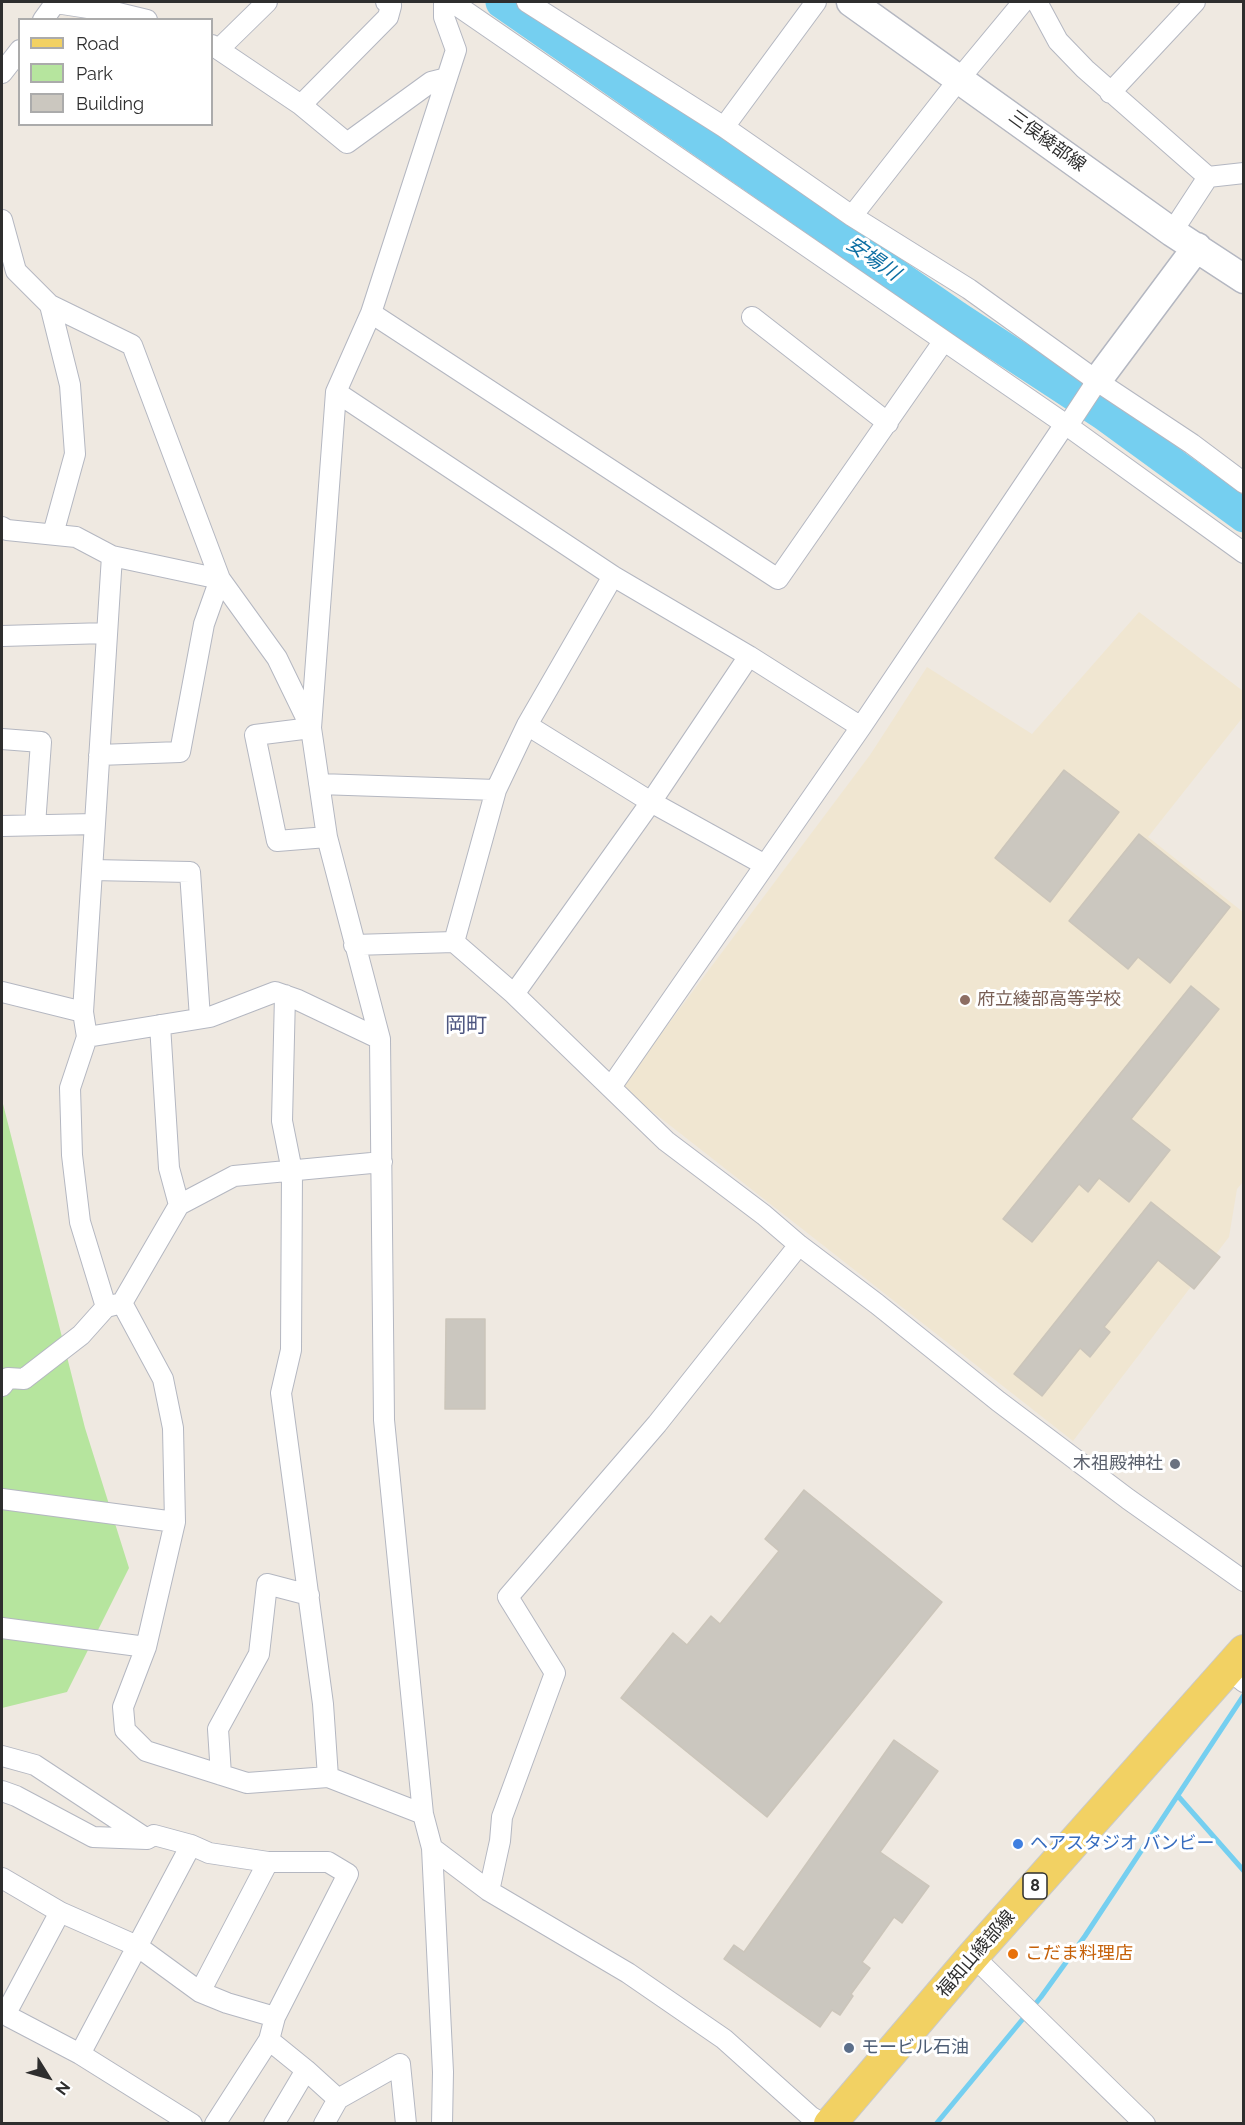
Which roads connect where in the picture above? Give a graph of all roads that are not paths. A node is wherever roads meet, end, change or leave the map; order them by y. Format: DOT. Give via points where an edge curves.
graph roads {
  1 [pos="56,2"];
  2 [pos="267,2"];
  3 [pos="386,2"];
  4 [pos="444,2"];
  5 [pos="452,2"];
  6 [pos="526,2"];
  7 [pos="816,2"];
  8 [pos="851,2"];
  9 [pos="1023,2"];
  10 [pos="1038,2"];
  11 [pos="1196,2"];
  12 [pos="115,7"];
  13 [pos="44,18"];
  14 [pos="142,18"];
  15 [pos="215,47"];
  16 [pos="18,53"];
  17 [pos="2,73"];
  18 [pos="447,78"];
  19 [pos="960,78"];
  20 [pos="1110,93"];
  21 [pos="301,105"];
  22 [pos="724,127"];
  23 [pos="1244,172"];
  24 [pos="1208,177"];
  25 [pos="852,216"];
  26 [pos="2,220"];
  27 [pos="1172,232"];
  28 [pos="1197,248"];
  29 [pos="1244,279"];
  30 [pos="50,305"];
  31 [pos="371,313"];
  32 [pos="752,317"];
  33 [pos="943,342"];
  34 [pos="1097,381"];
  35 [pos="336,392"];
  36 [pos="1068,421"];
  37 [pos="888,423"];
  38 [pos="1244,483"];
  39 [pos="2,527"];
  40 [pos="54,534"];
  41 [pos="1244,553"];
  42 [pos="112,556"];
  43 [pos="613,576"];
  44 [pos="220,579"];
  45 [pos="107,633"];
  46 [pos="2,636"];
  47 [pos="749,656"];
  48 [pos="527,725"];
  49 [pos="861,727"];
  50 [pos="311,728"];
  51 [pos="2,740"];
  52 [pos="99,755"];
  53 [pos="319,784"];
  54 [pos="496,790"];
  55 [pos="651,802"];
  56 [pos="95,824"];
  57 [pos="35,825"];
  58 [pos="2,826"];
  59 [pos="327,837"];
  60 [pos="765,865"];
  61 [pos="92,870"];
  62 [pos="454,942"];
  63 [pos="354,945"];
  64 [pos="2,992"];
  65 [pos="514,994"];
  66 [pos="285,995"];
  67 [pos="83,1012"];
  68 [pos="200,1018"];
  69 [pos="160,1025"];
  70 [pos="87,1037"];
  71 [pos="380,1039"];
  72 [pos="611,1086"];
  73 [pos="382,1162"];
  74 [pos="292,1171"];
  75 [pos="179,1204"];
  76 [pos="799,1245"];
  77 [pos="114,1304"];
  78 [pos="2,1386"];
  79 [pos="2,1499"];
  80 [pos="175,1522"];
  81 [pos="1244,1581"];
  82 [pos="309,1595"];
  83 [pos="2,1628"];
  84 [pos="146,1647"];
  85 [pos="1238,1667"];
  86 [pos="2,1756"];
  87 [pos="221,1775"];
  88 [pos="328,1777"];
  89 [pos="2,1791"];
  90 [pos="423,1814"];
  91 [pos="147,1839"];
  92 [pos="191,1845"];
  93 [pos="432,1848"];
  94 [pos="268,1862"];
  95 [pos="2,1878"];
  96 [pos="489,1891"];
  97 [pos="60,1912"];
  98 [pos="137,1946"];
  99 [pos="974,1956"];
  100 [pos="200,1992"];
  101 [pos="3,2014"];
  102 [pos="275,2017"];
  103 [pos="269,2040"];
  104 [pos="80,2054"];
  105 [pos="306,2070"];
  106 [pos="338,2099"];
  107 [pos="192,2124"];
  108 [pos="215,2124"];
  109 [pos="274,2124"];
  110 [pos="324,2124"];
  111 [pos="406,2124"];
  112 [pos="442,2124"];
  113 [pos="823,2124"];
  114 [pos="830,2124"];
  115 [pos="1145,2124"];
  1 -- 12 [label="street"];
  1 -- 13 [label="street"];
  2 -- 15 [label="street"];
  3 -- 21 [label="street" via="391,6 388,17"];
  4 -- 18 [label="street" via="444,17 456,50"];
  5 -- 33 [label="street"];
  6 -- 22 [label="street"];
  7 -- 22 [label="street"];
  8 -- 19 [label="main road, 三俣綾部線"];
  9 -- 19 [label="street"];
  10 -- 20 [label="street" via="1058,41"];
  11 -- 20 [label="street"];
  12 -- 14 [label="street"];
  15 -- 21 [label="street"];
  16 -- 17 [label="street"];
  18 -- 21 [label="street" via="431,82 347,143"];
  18 -- 31 [label="street"];
  19 -- 25 [label="street"];
  19 -- 27 [label="main road, 三俣綾部線"];
  20 -- 24 [label="street"];
  22 -- 25 [label="street"];
  23 -- 24 [label="street"];
  24 -- 27 [label="street"];
  25 -- 34 [label="street" via="969,289"];
  26 -- 30 [label="street" via="16,271"];
  27 -- 28 [label="main road, 三俣綾部線"];
  28 -- 29 [label="main road, 三俣綾部線"];
  28 -- 34 [label="main road"];
  30 -- 40 [label="street" via="70,385 75,454"];
  30 -- 44 [label="street" via="132,345"];
  31 -- 35 [label="street"];
  31 -- 37 [label="street" via="778,579"];
  32 -- 37 [label="street"];
  33 -- 36 [label="street"];
  33 -- 37 [label="street"];
  34 -- 36 [label="street"];
  34 -- 38 [label="street"];
  35 -- 43 [label="street"];
  35 -- 50 [label="street"];
  36 -- 41 [label="street"];
  36 -- 49 [label="street"];
  39 -- 40 [label="street"];
  40 -- 42 [label="street" via="76,537"];
  42 -- 44 [label="street"];
  42 -- 45 [label="street"];
  43 -- 47 [label="street"];
  43 -- 48 [label="street"];
  44 -- 50 [label="street" via="277,658"];
  44 -- 52 [label="street" via="204,624 180,752"];
  45 -- 46 [label="street"];
  45 -- 52 [label="street"];
  47 -- 49 [label="street"];
  47 -- 55 [label="street"];
  48 -- 54 [label="street"];
  48 -- 55 [label="street"];
  49 -- 60 [label="street"];
  50 -- 53 [label="street"];
  50 -- 59 [label="street" via="255,735 277,842"];
  51 -- 57 [label="street" via="41,742"];
  52 -- 56 [label="street"];
  53 -- 54 [label="street"];
  53 -- 59 [label="street"];
  54 -- 62 [label="street"];
  55 -- 60 [label="street"];
  55 -- 65 [label="street"];
  56 -- 57 [label="street"];
  56 -- 61 [label="street"];
  57 -- 58 [label="street"];
  59 -- 63 [label="street"];
  60 -- 72 [label="street"];
  61 -- 67 [label="street"];
  61 -- 68 [label="street" via="190,872"];
  62 -- 63 [label="street"];
  62 -- 65 [label="street"];
  63 -- 71 [label="street"];
  64 -- 67 [label="street"];
  65 -- 72 [label="street"];
  66 -- 68 [label="street" via="275,992"];
  66 -- 71 [label="street"];
  66 -- 74 [label="street" via="282,1121"];
  67 -- 70 [label="street"];
  68 -- 69 [label="street"];
  69 -- 70 [label="street"];
  69 -- 75 [label="street" via="170,1168"];
  70 -- 77 [label="street" via="70,1088 72,1155 80,1222"];
  71 -- 73 [label="street"];
  72 -- 76 [label="street" via="666,1141"];
  73 -- 74 [label="street"];
  73 -- 90 [label="street" via="384,1420"];
  74 -- 75 [label="street" via="234,1176"];
  74 -- 82 [label="street" via="291,1350 281,1393"];
  75 -- 77 [label="street"];
  76 -- 81 [label="street" via="998,1401"];
  76 -- 96 [label="street" via="657,1424 508,1597 555,1673 502,1817"];
  77 -- 78 [label="street" via="24,1379 8,1378"];
  77 -- 80 [label="street" via="163,1379 173,1428"];
  79 -- 80 [label="street"];
  80 -- 84 [label="street"];
  82 -- 87 [label="street" via="267,1584 259,1654 218,1729"];
  82 -- 88 [label="street"];
  83 -- 84 [label="street"];
  84 -- 87 [label="street" via="123,1707 125,1730 146,1751"];
  85 -- 99 [label="main road, 福知山綾部線 / 8"];
  86 -- 91 [label="street" via="35,1765"];
  87 -- 88 [label="street" via="246,1783"];
  88 -- 90 [label="street"];
  89 -- 91 [label="street" via="93,1837"];
  90 -- 93 [label="street"];
  91 -- 92 [label="street" via="154,1835"];
  92 -- 94 [label="street" via="209,1853"];
  92 -- 98 [label="street"];
  93 -- 96 [label="street"];
  93 -- 112 [label="street"];
  94 -- 100 [label="street"];
  94 -- 102 [label="street" via="328,1862 348,1874"];
  95 -- 97 [label="street"];
  96 -- 113 [label="street" via="628,1973 724,2039"];
  97 -- 98 [label="street"];
  97 -- 101 [label="street"];
  98 -- 100 [label="street"];
  98 -- 104 [label="street"];
  99 -- 114 [label="main road, 福知山綾部線 / 8"];
  99 -- 115 [label="street"];
  100 -- 102 [label="street"];
  101 -- 104 [label="street"];
  102 -- 103 [label="street"];
  103 -- 105 [label="street"];
  103 -- 108 [label="street"];
  104 -- 107 [label="street"];
  105 -- 106 [label="street"];
  105 -- 109 [label="street"];
  106 -- 110 [label="street"];
  106 -- 111 [label="street" via="399,2064"];
}
